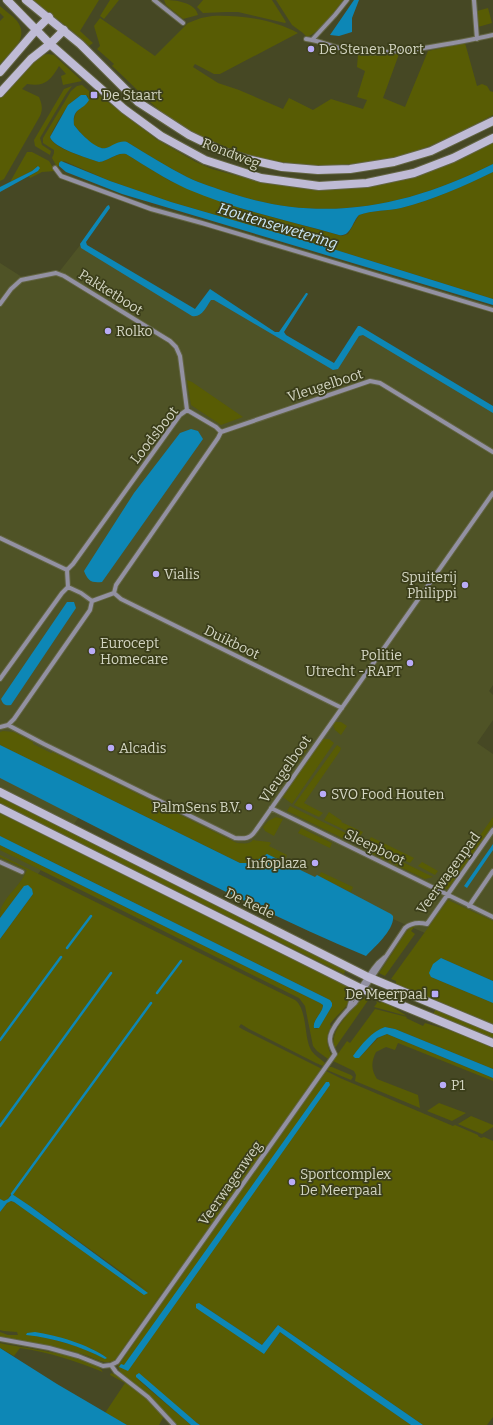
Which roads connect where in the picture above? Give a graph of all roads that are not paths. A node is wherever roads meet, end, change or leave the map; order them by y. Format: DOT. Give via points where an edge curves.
graph roads {
  1 [pos="7,0"];
  2 [pos="26,0"];
  3 [pos="347,0"];
  4 [pos="474,0"];
  5 [pos="156,1"];
  6 [pos="49,17"];
  7 [pos="183,23"];
  8 [pos="36,30"];
  9 [pos="64,30"];
  10 [pos="493,34"];
  11 [pos="306,39"];
  12 [pos="477,39"];
  13 [pos="312,40"];
  14 [pos="50,44"];
  15 [pos="0,72"];
  16 [pos="0,93"];
  17 [pos="493,121"];
  18 [pos="493,138"];
  19 [pos="55,168"];
  20 [pos="0,304"];
  21 [pos="493,310"];
  22 [pos="187,410"];
  23 [pos="221,432"];
  24 [pos="493,452"];
  25 [pos="493,493"];
  26 [pos="0,538"];
  27 [pos="66,570"];
  28 [pos="68,587"];
  29 [pos="114,593"];
  30 [pos="92,601"];
  31 [pos="0,680"];
  32 [pos="342,708"];
  33 [pos="8,725"];
  34 [pos="0,727"];
  35 [pos="0,792"];
  36 [pos="0,808"];
  37 [pos="271,808"];
  38 [pos="493,830"];
  39 [pos="0,862"];
  40 [pos="493,871"];
  41 [pos="22,872"];
  42 [pos="448,895"];
  43 [pos="469,906"];
  44 [pos="493,917"];
  45 [pos="370,978"];
  46 [pos="362,989"];
  47 [pos="493,1029"];
  48 [pos="493,1043"];
  49 [pos="0,1339"];
  50 [pos="111,1365"];
  51 [pos="174,1425"];
  1 -- 8 [label="main road, Rondweg"];
  2 -- 6 [label="main road, Rondweg"];
  3 -- 13 [label="street"];
  4 -- 12 [label="street"];
  5 -- 7 [label="street"];
  6 -- 8 [label="main road"];
  6 -- 9 [label="main road, Rondweg"];
  8 -- 14 [label="main road, Rondweg"];
  8 -- 15 [label="main road"];
  9 -- 14 [label="main road"];
  9 -- 17 [label="main road, Rondweg" via="138,102 189,135 224,152 282,167 350,169 394,162 431,151"];
  10 -- 12 [label="street"];
  11 -- 13 [label="street"];
  12 -- 13 [label="street" via="379,53 356,52"];
  14 -- 16 [label="main road"];
  14 -- 18 [label="main road, Rondweg" via="124,109 161,136 205,160 261,178 319,186 367,183 414,173 453,158"];
  19 -- 21 [label="street" via="61,176 151,209"];
  20 -- 22 [label="street, Pakketboot" via="21,280 56,273 64,276 176,347 180,356"];
  22 -- 23 [label="street, Loodsboot"];
  22 -- 27 [label="street, Loodsboot" via="180,415 73,564"];
  23 -- 24 [label="street, Vleugelboot" via="370,381 380,383"];
  23 -- 29 [label="street" via="116,585"];
  25 -- 32 [label="street, Vleugelboot"];
  26 -- 27 [label="street"];
  27 -- 28 [label="street"];
  28 -- 30 [label="street"];
  28 -- 31 [label="street"];
  29 -- 30 [label="street"];
  29 -- 32 [label="street, Duikboot" via="120,599"];
  30 -- 33 [label="street" via="90,610"];
  32 -- 37 [label="street, Vleugelboot"];
  33 -- 34 [label="street"];
  33 -- 37 [label="street, Vleugelboot" via="235,838 245,839 252,836"];
  35 -- 45 [label="main road, De Rede"];
  36 -- 46 [label="main road, De Rede"];
  37 -- 42 [label="street, Sleepboot"];
  38 -- 42 [label="street, Veerwagenpad"];
  39 -- 41 [label="street"];
  40 -- 43 [label="street"];
  42 -- 43 [label="street, Sleepboot"];
  42 -- 45 [label="street, Veerwagenpad" via="427,924 420,922 407,926 382,966"];
  43 -- 44 [label="street, Sleepboot"];
  45 -- 46 [label="street, Veerwagenweg"];
  45 -- 47 [label="main road, De Rede"];
  46 -- 48 [label="main road, De Rede"];
  46 -- 50 [label="street, Veerwagenweg" via="351,1001 332,1032 330,1040 335,1054 117,1362"];
  49 -- 50 [label="street" via="49,1348 102,1366"];
  50 -- 51 [label="street" via="116,1372 148,1397"];
}
